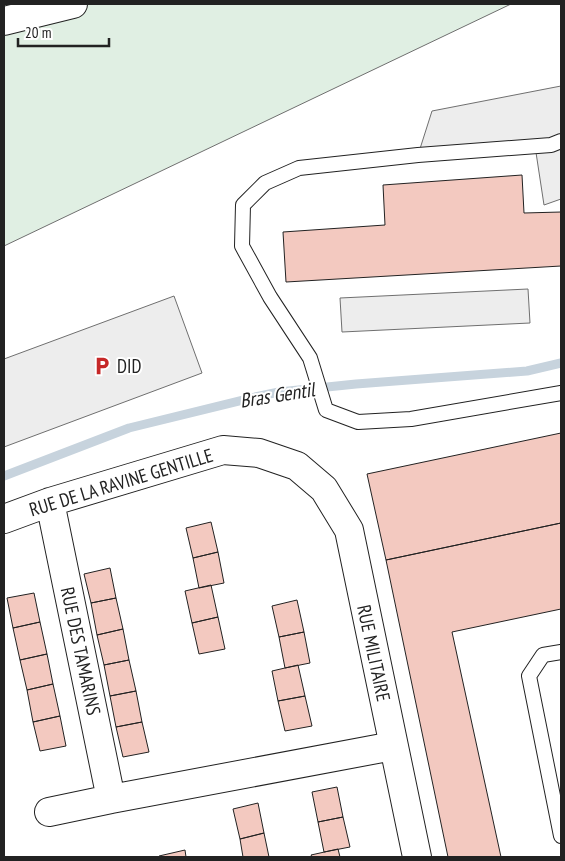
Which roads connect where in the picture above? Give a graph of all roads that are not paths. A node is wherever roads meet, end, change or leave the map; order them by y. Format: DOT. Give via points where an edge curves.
graph roads {
  1 [pos="73,4"];
  2 [pos="4,21"];
  3 [pos="561,141"];
  4 [pos="561,393"];
  5 [pos="297,466"];
  6 [pos="50,502"];
  7 [pos="4,519"];
  8 [pos="561,652"];
  9 [pos="393,746"];
  10 [pos="111,799"];
  11 [pos="49,812"];
  12 [pos="561,836"];
  13 [pos="417,857"];
  1 -- 2 [label="street"];
  3 -- 4 [label="lane" via="298,168 265,184 242,205 242,246 270,297 310,358 326,410 358,422 411,419"];
  5 -- 6 [label="street, RUE DE LA RAVINE GENTILLE" via="259,453 223,450"];
  5 -- 9 [label="street, RUE MILITAIRE" via="324,489 348,530"];
  6 -- 7 [label="street, RUE DE LA RAVINE GENTILLE"];
  6 -- 10 [label="street, RUE DES TAMARINS"];
  8 -- 12 [label="lane" via="543,655 529,676"];
  9 -- 10 [label="street"];
  9 -- 13 [label="street, RUE MILITAIRE"];
  10 -- 11 [label="street"];
}
